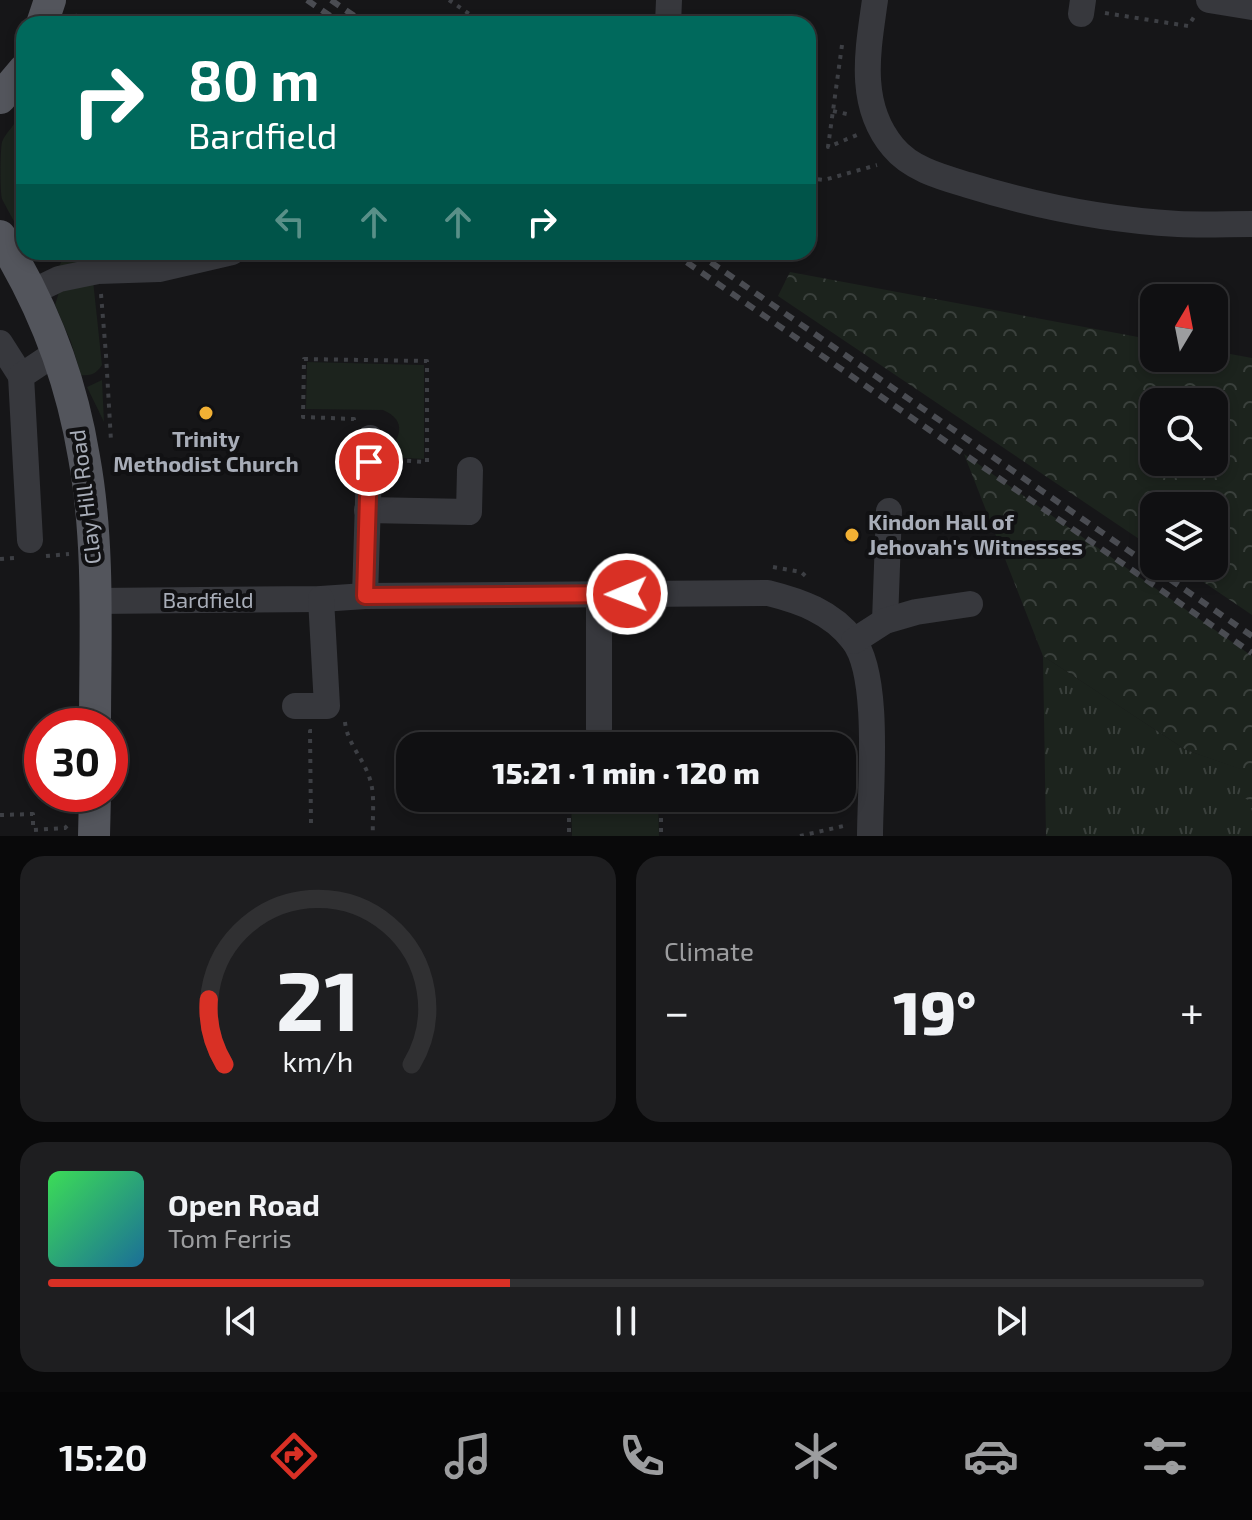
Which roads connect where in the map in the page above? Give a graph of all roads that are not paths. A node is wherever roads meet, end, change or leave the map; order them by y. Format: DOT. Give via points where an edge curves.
graph roads {
  1 [pos="875,0"];
  2 [pos="1203,7"];
  3 [pos="1252,7"];
  4 [pos="16,79"];
  5 [pos="0,98"];
  6 [pos="1252,224"];
  7 [pos="0,236"];
  8 [pos="198,260"];
  9 [pos="32,292"];
  10 [pos="0,343"];
  11 [pos="57,352"];
  12 [pos="21,376"];
  13 [pos="370,438"];
  14 [pos="470,470"];
  15 [pos="367,510"];
  16 [pos="889,511"];
  17 [pos="30,540"];
  18 [pos="599,595"];
  19 [pos="365,596"];
  20 [pos="321,599"];
  21 [pos="95,601"];
  22 [pos="970,604"];
  23 [pos="885,621"];
  24 [pos="854,641"];
  25 [pos="295,706"];
  26 [pos="102,708"];
  27 [pos="599,729"];
  28 [pos="861,831"];
  1 -- 6 [label="street" via="867,73 870,100 885,135 908,162 1021,200 1094,215 1179,224"];
  2 -- 3 [label="street"];
  4 -- 5 [label="main road"];
  7 -- 9 [label="main road, Clay Hill Road"];
  8 -- 9 [label="street" via="159,269 98,271 59,279"];
  9 -- 11 [label="main road, Clay Hill Road"];
  10 -- 12 [label="street"];
  11 -- 12 [label="street"];
  11 -- 21 [label="main road, Clay Hill Road" via="84,457"];
  12 -- 17 [label="street"];
  13 -- 15 [label="street"];
  14 -- 15 [label="street" via="469,512"];
  15 -- 19 [label="street"];
  16 -- 23 [label="street"];
  18 -- 19 [label="street, Bardfield"];
  18 -- 24 [label="street, Bardfield" via="768,593 827,616"];
  18 -- 27 [label="street"];
  19 -- 20 [label="street, Bardfield"];
  20 -- 21 [label="street, Bardfield"];
  20 -- 25 [label="street" via="327,706"];
  21 -- 26 [label="main road, Clay Hill Road"];
  22 -- 23 [label="street"];
  23 -- 24 [label="street"];
  24 -- 28 [label="street" via="869,679 871,710"];
}
